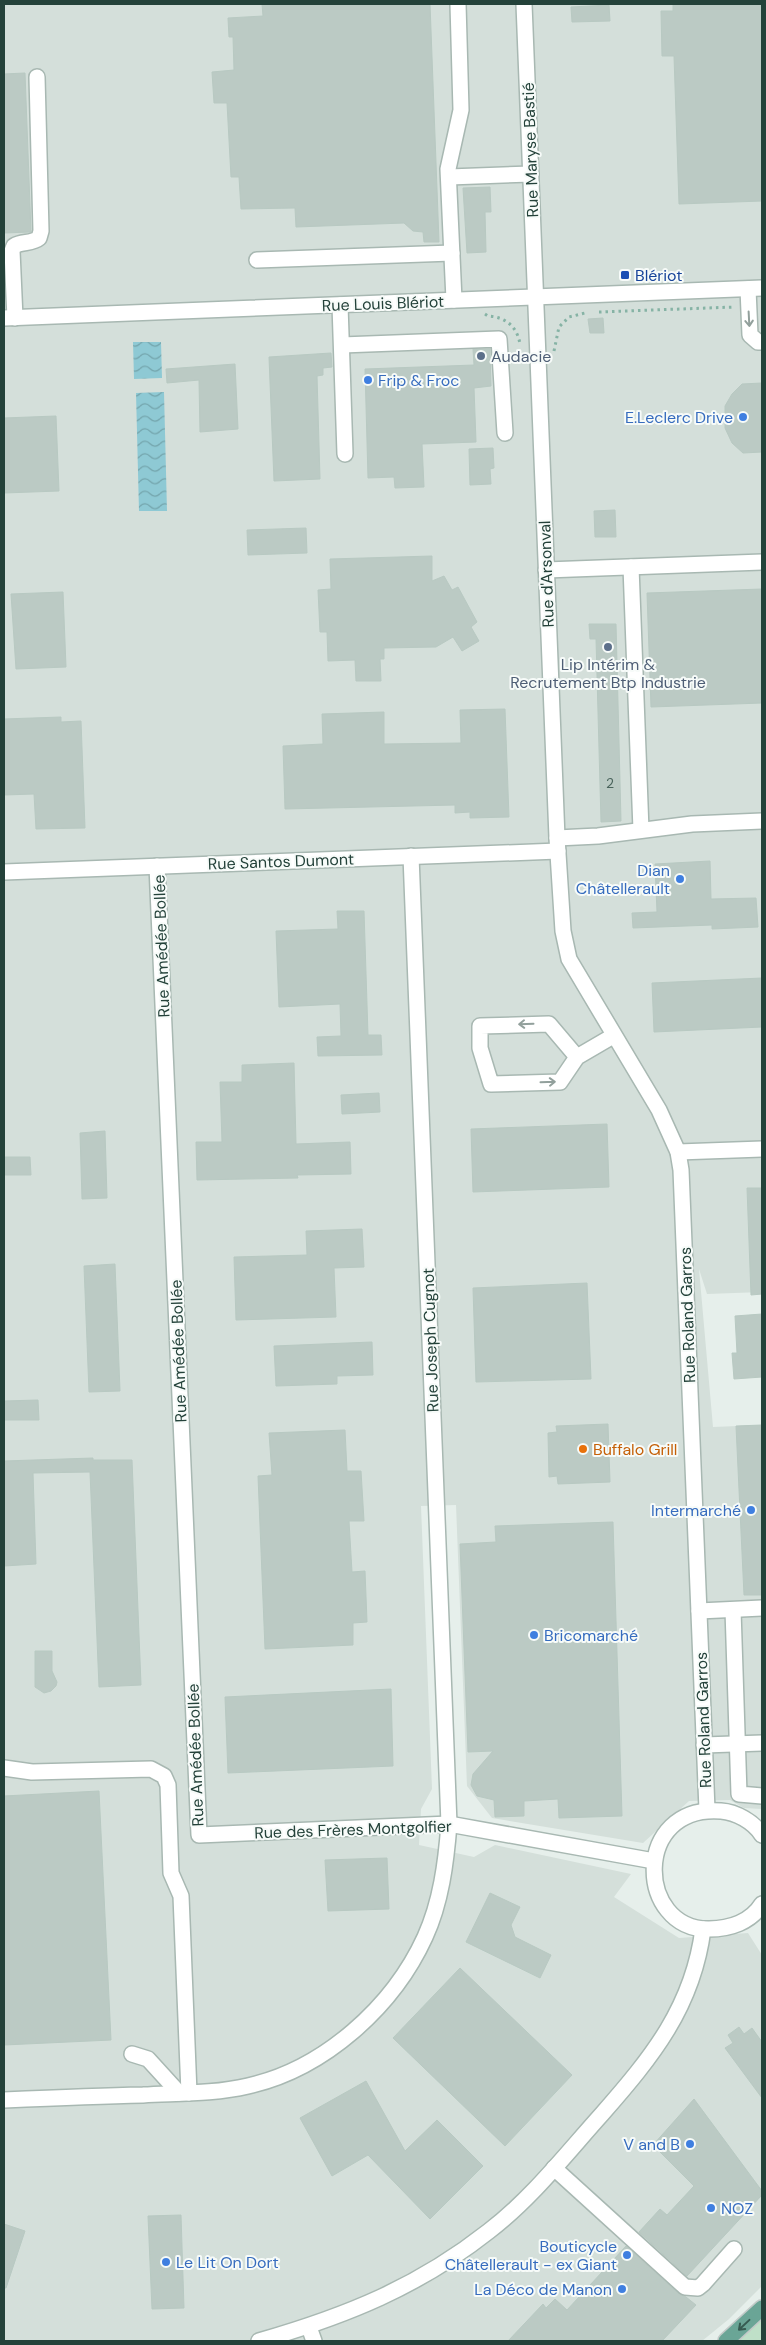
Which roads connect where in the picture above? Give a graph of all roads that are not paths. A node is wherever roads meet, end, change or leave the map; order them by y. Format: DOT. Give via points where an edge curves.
graph roads {
  1 [pos="458,4"];
  2 [pos="524,4"];
  3 [pos="37,77"];
  4 [pos="531,174"];
  5 [pos="449,177"];
  6 [pos="452,252"];
  7 [pos="256,260"];
  8 [pos="755,288"];
  9 [pos="536,297"];
  10 [pos="454,300"];
  11 [pos="340,305"];
  12 [pos="9,318"];
  13 [pos="762,342"];
  14 [pos="342,345"];
  15 [pos="506,434"];
  16 [pos="345,454"];
  17 [pos="762,562"];
  18 [pos="631,567"];
  19 [pos="546,570"];
  20 [pos="762,821"];
  21 [pos="641,830"];
  22 [pos="557,845"];
  23 [pos="411,856"];
  24 [pos="157,866"];
  25 [pos="4,872"];
  26 [pos="613,1036"];
  27 [pos="577,1057"];
  28 [pos="762,1149"];
  29 [pos="678,1152"];
  30 [pos="762,1608"];
  31 [pos="733,1610"];
  32 [pos="699,1612"];
  33 [pos="762,1743"];
  34 [pos="737,1744"];
  35 [pos="704,1746"];
  36 [pos="4,1768"];
  37 [pos="762,1796"];
  38 [pos="707,1810"];
  39 [pos="449,1824"];
  40 [pos="762,1832"];
  41 [pos="199,1835"];
  42 [pos="654,1860"];
  43 [pos="761,1909"];
  44 [pos="703,1929"];
  45 [pos="132,2054"];
  46 [pos="184,2093"];
  47 [pos="4,2100"];
  48 [pos="554,2168"];
  49 [pos="734,2249"];
  50 [pos="762,2308"];
  51 [pos="311,2334"];
  52 [pos="259,2341"];
  53 [pos="726,2341"];
  1 -- 5 [label="street" via="461,110"];
  2 -- 4 [label="street, Rue Maryse Bastié"];
  3 -- 12 [label="street" via="41,232 35,242 19,243 12,251"];
  4 -- 5 [label="street"];
  4 -- 9 [label="street, Rue Maryse Bastié"];
  5 -- 6 [label="street"];
  6 -- 7 [label="street"];
  6 -- 10 [label="street"];
  8 -- 9 [label="street, Rue Louis Blériot"];
  8 -- 13 [label="street, one-way" via="749,306 750,335"];
  9 -- 10 [label="street, Rue Louis Blériot"];
  9 -- 19 [label="street, Rue d'Arsonval"];
  10 -- 11 [label="street, Rue Louis Blériot"];
  11 -- 12 [label="street, Rue Louis Blériot"];
  11 -- 14 [label="street"];
  14 -- 15 [label="street" via="499,339"];
  14 -- 16 [label="street"];
  17 -- 18 [label="street"];
  18 -- 19 [label="street"];
  18 -- 21 [label="street"];
  19 -- 22 [label="street, Rue d'Arsonval"];
  20 -- 21 [label="street, Rue Santos Dumont"];
  21 -- 22 [label="street, Rue Santos Dumont"];
  22 -- 23 [label="street, Rue Santos Dumont"];
  22 -- 26 [label="street, Rue Roland Garros" via="565,946 576,972"];
  23 -- 24 [label="street, Rue Santos Dumont"];
  23 -- 39 [label="street, Rue Joseph Cugnot"];
  24 -- 25 [label="street, Rue Santos Dumont"];
  24 -- 41 [label="street, Rue Amédée Bollée"];
  26 -- 27 [label="street"];
  26 -- 29 [label="street, Rue Roland Garros" via="658,1110"];
  27 -- 27 [label="street, one-way" via="548,1024 480,1026 480,1048 491,1084 560,1082"];
  28 -- 29 [label="street"];
  29 -- 32 [label="street, Rue Roland Garros"];
  30 -- 31 [label="street"];
  31 -- 32 [label="street"];
  31 -- 34 [label="street"];
  32 -- 35 [label="street, Rue Roland Garros"];
  33 -- 34 [label="street"];
  34 -- 35 [label="street"];
  34 -- 37 [label="street" via="739,1794"];
  35 -- 38 [label="street, Rue Roland Garros"];
  36 -- 46 [label="street" via="32,1772 151,1769 164,1776 168,1785 171,1873 181,1896"];
  38 -- 40 [label="street" via="727,1811 746,1819"];
  38 -- 42 [label="street" via="688,1815 672,1826 660,1842"];
  39 -- 41 [label="street, Rue des Frères Montgolfier"];
  39 -- 42 [label="street, Rue des Frères Montgolfier"];
  39 -- 46 [label="street, Rue Joseph Cugnot" via="440,1894 425,1937 403,1977 370,2016 330,2049 291,2071 249,2086"];
  42 -- 44 [label="street" via="654,1879 670,1912 685,1923"];
  43 -- 44 [label="street" via="743,1922 724,1929"];
  44 -- 48 [label="street" via="693,1977 678,2014 659,2045 636,2076"];
  45 -- 46 [label="street" via="148,2059"];
  46 -- 47 [label="street, Rue Joseph Cugnot"];
  48 -- 49 [label="street" via="685,2287 692,2289 703,2284"];
  48 -- 51 [label="street" via="490,2231 400,2290"];
  50 -- 53 [label="main road, one-way"];
  51 -- 52 [label="street"];
}
